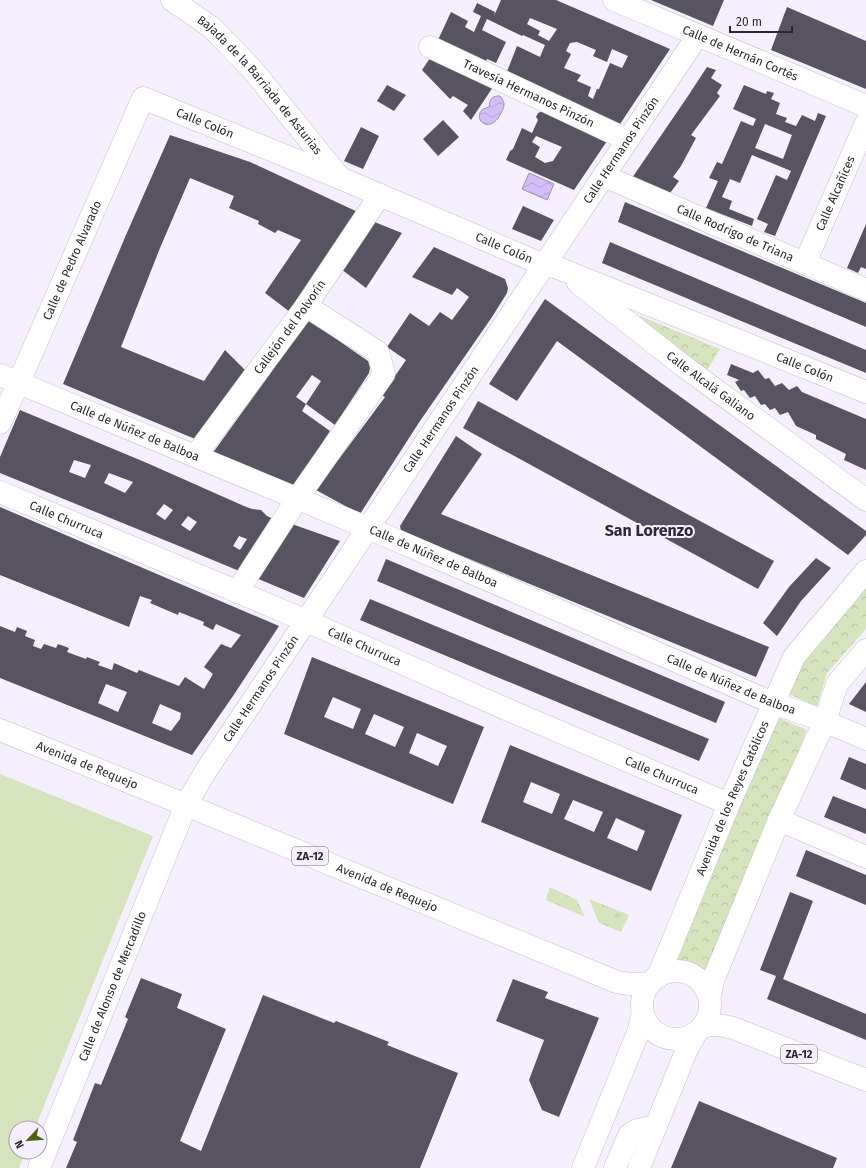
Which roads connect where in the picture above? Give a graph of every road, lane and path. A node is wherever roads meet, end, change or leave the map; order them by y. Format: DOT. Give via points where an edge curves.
graph roads {
  1 [pos="172,0"];
  2 [pos="614,0"];
  3 [pos="698,35"];
  4 [pos="430,47"];
  5 [pos="143,98"];
  6 [pos="866,106"];
  7 [pos="866,123"];
  8 [pos="628,140"];
  9 [pos="604,176"];
  10 [pos="340,178"];
  11 [pos="380,195"];
  12 [pos="805,263"];
  13 [pos="551,266"];
  14 [pos="866,290"];
  15 [pos="306,306"];
  16 [pos="9,378"];
  17 [pos="866,392"];
  18 [pos="0,423"];
  19 [pos="195,456"];
  20 [pos="0,492"];
  21 [pos="297,499"];
  22 [pos="866,500"];
  23 [pos="368,528"];
  24 [pos="866,571"];
  25 [pos="237,592"];
  26 [pos="306,621"];
  27 [pos="866,650"];
  28 [pos="773,703"];
  29 [pos="825,721"];
  30 [pos="0,730"];
  31 [pos="866,739"];
  32 [pos="729,804"];
  33 [pos="186,805"];
  34 [pos="779,820"];
  35 [pos="866,857"];
  36 [pos="654,981"];
  37 [pos="619,982"];
  38 [pos="643,1008"];
  39 [pos="704,1017"];
  40 [pos="866,1080"];
  41 [pos="606,1109"];
  42 [pos="656,1126"];
  43 [pos="610,1166"];
  44 [pos="39,1168"];
  45 [pos="583,1168"];
  46 [pos="639,1168"];
  1 -- 10 [label="main road, Bajada de la Barriada de Asturias" via="211,27 252,69"];
  2 -- 3 [label="main road, Calle de Hernán Cortés"];
  3 -- 6 [label="main road, Calle de Hernán Cortés"];
  3 -- 8 [label="main road, Calle Hermanos Pinzón"];
  4 -- 8 [label="main road, Travesía Hermanos Pinzón"];
  5 -- 10 [label="main road, Calle Colón"];
  5 -- 16 [label="main road, Calle de Pedro Alvarado"];
  7 -- 12 [label="main road, Calle Alcañices"];
  8 -- 9 [label="main road, Calle Hermanos Pinzón"];
  9 -- 12 [label="main road, Calle Rodrigo de Triana"];
  9 -- 13 [label="main road, Calle Hermanos Pinzón"];
  10 -- 11 [label="main road, Calle Colón"];
  11 -- 13 [label="main road, Calle Colón"];
  11 -- 15 [label="main road, Callejón del Polvorín"];
  12 -- 14 [label="main road, Calle Rodrigo de Triana"];
  13 -- 17 [label="main road, Calle Colón"];
  13 -- 22 [label="main road, Calle Alcalá Galiano"];
  13 -- 23 [label="main road, Calle Hermanos Pinzón"];
  15 -- 19 [label="main road, Callejón del Polvorín"];
  15 -- 21 [label="main road" via="378,352 384,374"];
  16 -- 18 [label="main road, Calle de Pedro Alvarado"];
  16 -- 19 [label="main road, Calle de Núñez de Balboa"];
  19 -- 21 [label="main road, Calle de Núñez de Balboa"];
  20 -- 25 [label="main road, Calle Churruca"];
  21 -- 23 [label="main road, Calle de Núñez de Balboa"];
  21 -- 25 [label="main road"];
  23 -- 26 [label="main road, Calle Hermanos Pinzón"];
  23 -- 28 [label="main road, Calle de Núñez de Balboa"];
  24 -- 28 [label="main road, Avenida de los Reyes Católicos" via="794,657"];
  25 -- 26 [label="main road, Calle Churruca"];
  26 -- 32 [label="main road, Calle Churruca"];
  26 -- 33 [label="main road, Calle Hermanos Pinzón" via="207,769"];
  27 -- 29 [label="main road" via="837,684"];
  28 -- 29 [label="main road, Calle de Núñez de Balboa"];
  28 -- 32 [label="main road, Avenida de los Reyes Católicos"];
  29 -- 31 [label="main road, Calle de Núñez de Balboa"];
  29 -- 34 [label="main road"];
  30 -- 33 [label="main road, Avenida de Requejo / ZA-12"];
  32 -- 36 [label="main road, Avenida de los Reyes Católicos" via="666,959"];
  33 -- 37 [label="main road, Avenida de Requejo / ZA-12"];
  33 -- 44 [label="main road, Calle de Alonso de Mercadillo"];
  34 -- 35 [label="main road"];
  34 -- 39 [label="main road" via="714,978"];
  36 -- 37 [label="main road" via="633,985"];
  36 -- 38 [label="main road" via="644,995"];
  36 -- 39 [label="main road" via="664,974 673,972 686,973 694,977 706,990"];
  37 -- 38 [label="main road" via="634,993"];
  38 -- 39 [label="main road, ZA-12" via="651,1028 666,1038 683,1038"];
  38 -- 41 [label="main road" via="639,1030"];
  39 -- 40 [label="main road, ZA-12" via="714,1025 733,1028"];
  39 -- 42 [label="main road" via="689,1044"];
  41 -- 43 [label="main road" via="615,1118 618,1130"];
  41 -- 45 [label="main road"];
  42 -- 43 [label="main road" via="637,1130 629,1135"];
  42 -- 46 [label="main road"];
}
